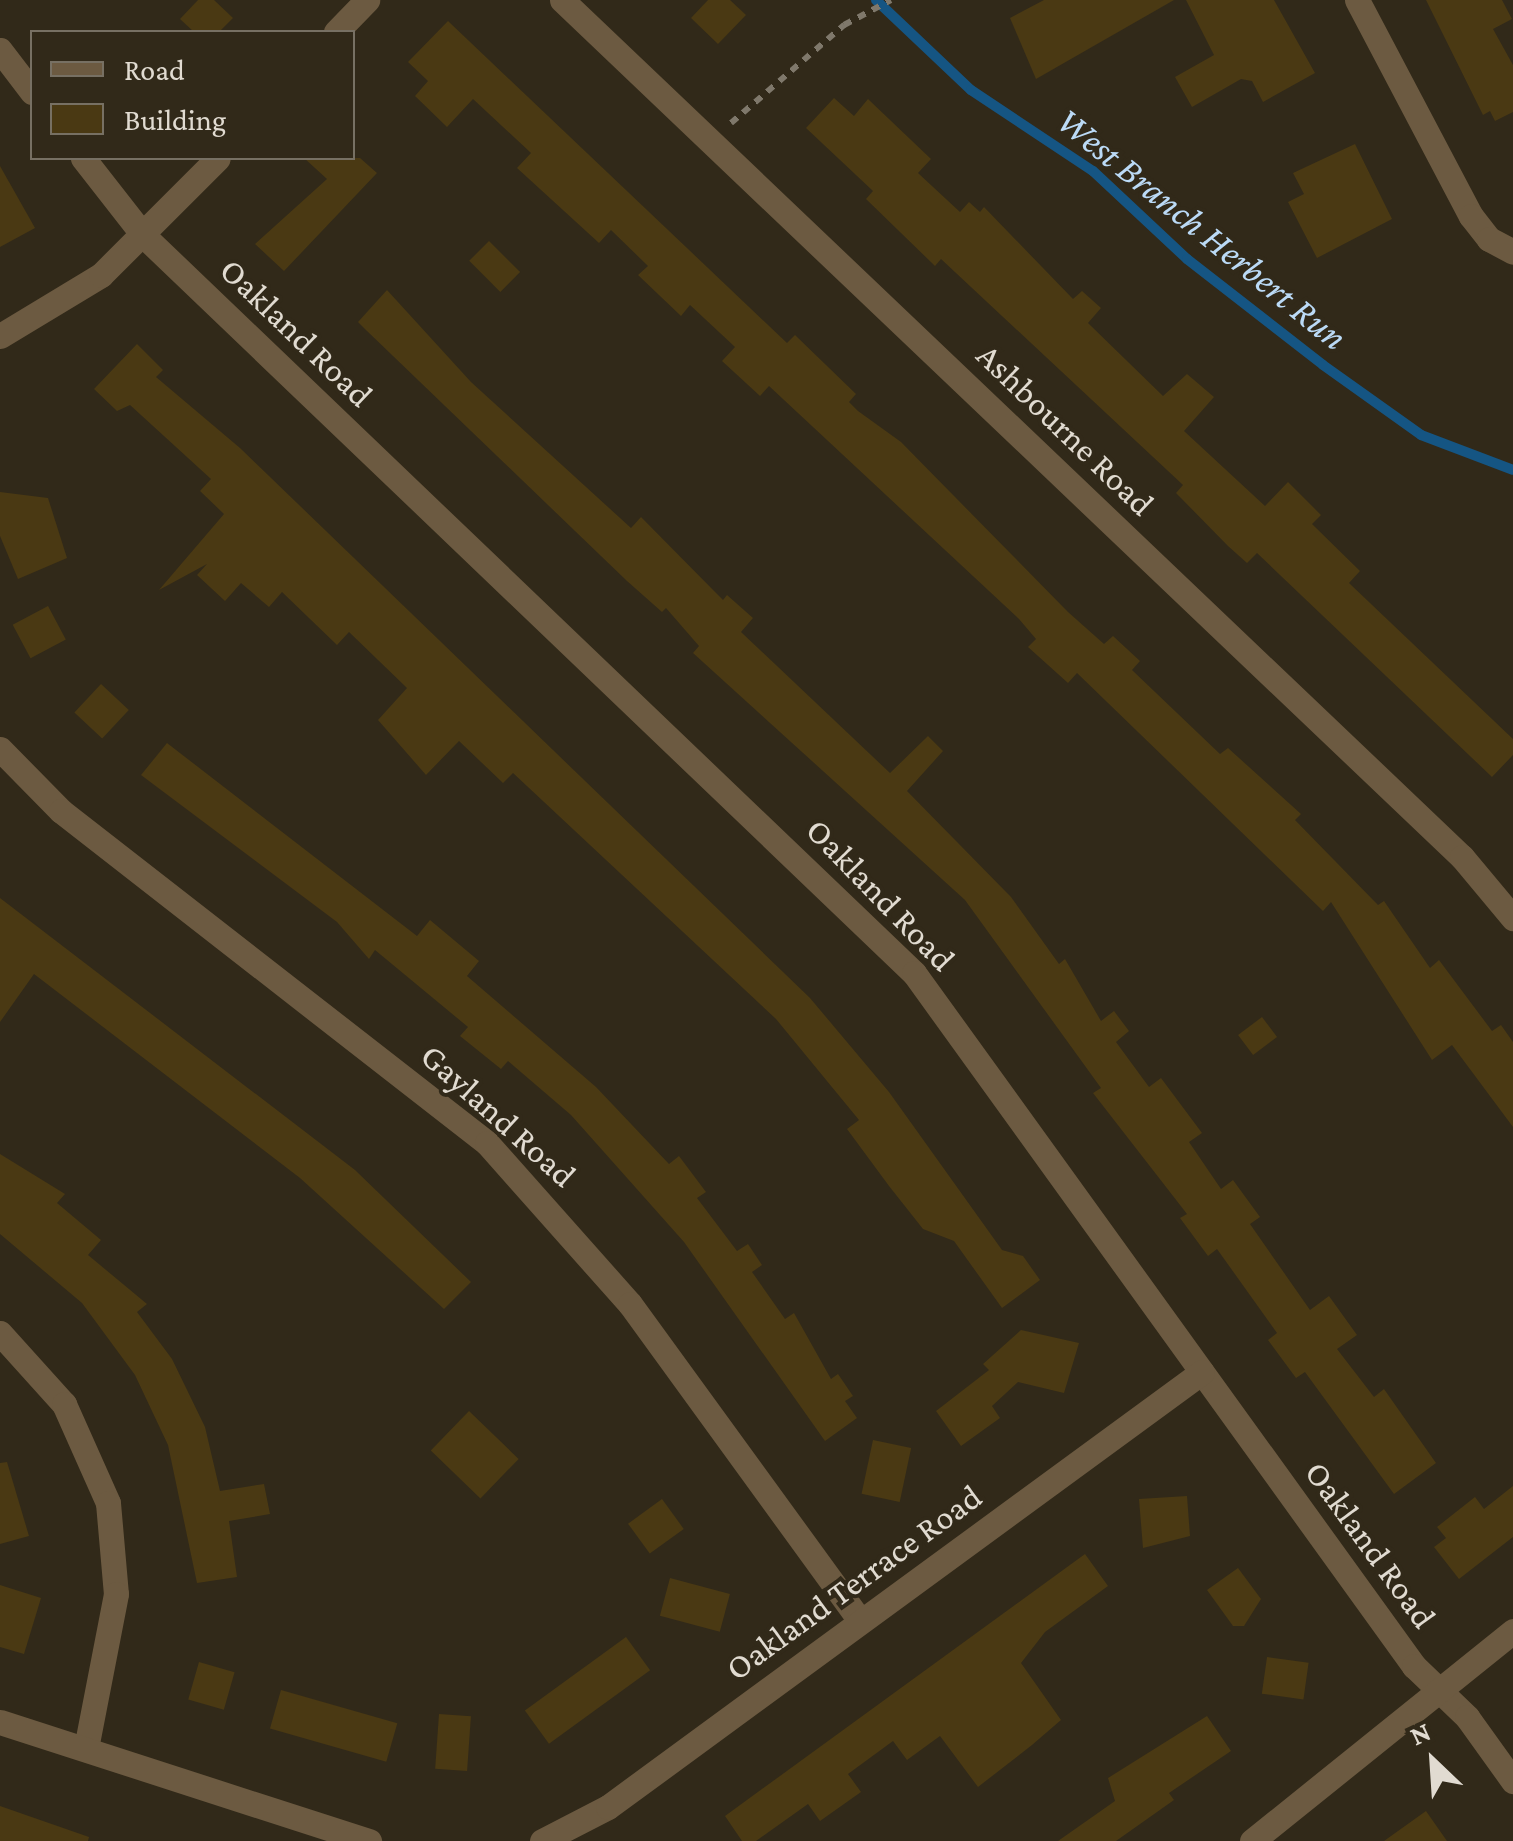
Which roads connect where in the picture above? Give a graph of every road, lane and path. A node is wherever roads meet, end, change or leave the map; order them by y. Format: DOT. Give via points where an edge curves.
graph roads {
  1 [pos="367,0"];
  2 [pos="562,0"];
  3 [pos="891,0"];
  4 [pos="1358,0"];
  5 [pos="338,30"];
  6 [pos="0,50"];
  7 [pos="30,89"];
  8 [pos="714,143"];
  9 [pos="85,160"];
  10 [pos="216,160"];
  11 [pos="144,236"];
  12 [pos="1510,251"];
  13 [pos="0,336"];
  14 [pos="0,750"];
  15 [pos="1513,918"];
  16 [pos="0,1332"];
  17 [pos="1202,1372"];
  18 [pos="860,1621"];
  19 [pos="1513,1631"];
  20 [pos="1437,1688"];
  21 [pos="0,1722"];
  22 [pos="86,1750"];
  23 [pos="1513,1781"];
  24 [pos="369,1841"];
  25 [pos="542,1841"];
  26 [pos="1252,1841"];
  1 -- 5 [label="street"];
  2 -- 8 [label="street, Ashbourne Road"];
  3 -- 8 [label="path" via="852,20"];
  4 -- 12 [label="street" via="1471,216"];
  6 -- 7 [label="street"];
  8 -- 15 [label="street, Ashbourne Road" via="1462,857"];
  9 -- 11 [label="street, Oakland Road"];
  10 -- 11 [label="street"];
  11 -- 13 [label="street" via="101,275"];
  11 -- 17 [label="street, Oakland Road" via="914,974"];
  14 -- 18 [label="street, Gayland Road" via="61,811 487,1143 630,1304"];
  16 -- 22 [label="street" via="64,1404 108,1503 116,1594"];
  17 -- 18 [label="street, Oakland Terrace Road"];
  17 -- 20 [label="street, Oakland Road"];
  18 -- 25 [label="street, Oakland Terrace Road" via="608,1807"];
  19 -- 20 [label="street"];
  20 -- 23 [label="street, Oakland Road"];
  20 -- 26 [label="street"];
  21 -- 22 [label="street"];
  22 -- 24 [label="street"];
}
